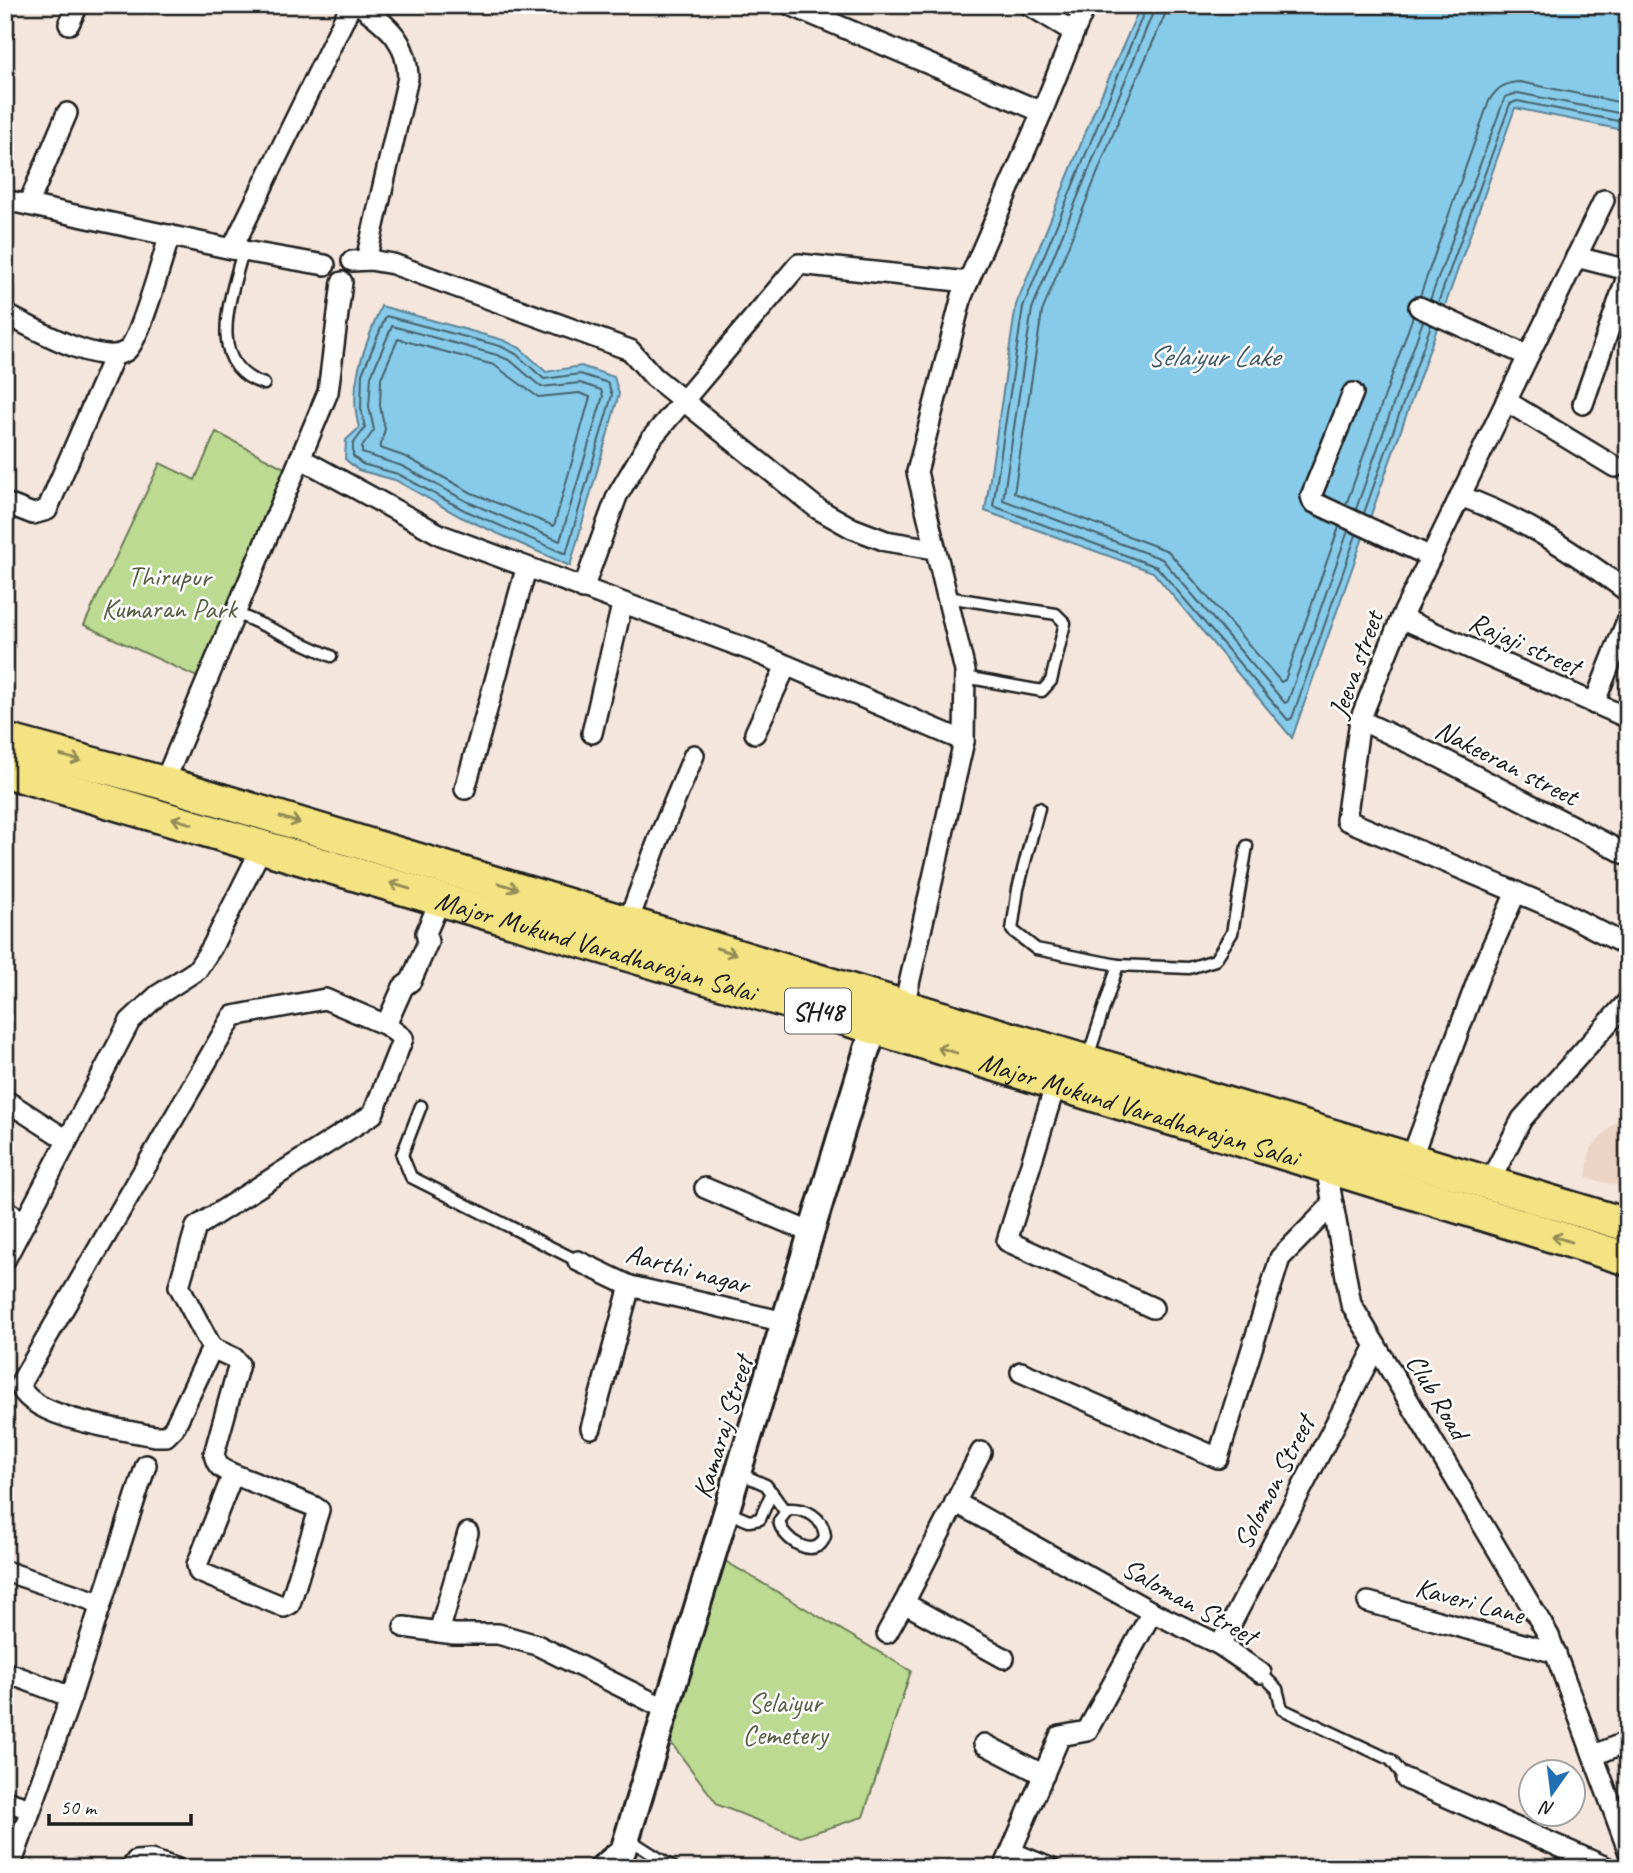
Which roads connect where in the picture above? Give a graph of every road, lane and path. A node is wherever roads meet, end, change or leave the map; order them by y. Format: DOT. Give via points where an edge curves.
graph roads {
  1 [pos="78,5"];
  2 [pos="351,5"];
  3 [pos="360,5"];
  4 [pos="790,5"];
  5 [pos="1029,5"];
  6 [pos="1086,5"];
  7 [pos="69,24"];
  8 [pos="1074,32"];
  9 [pos="1042,112"];
  10 [pos="67,113"];
  11 [pos="5,200"];
  12 [pos="1604,200"];
  13 [pos="28,205"];
  14 [pos="170,235"];
  15 [pos="238,249"];
  16 [pos="1576,257"];
  17 [pos="359,260"];
  18 [pos="325,265"];
  19 [pos="1628,272"];
  20 [pos="342,282"];
  21 [pos="968,282"];
  22 [pos="1419,307"];
  23 [pos="5,314"];
  24 [pos="114,356"];
  25 [pos="1528,356"];
  26 [pos="264,384"];
  27 [pos="1353,393"];
  28 [pos="682,400"];
  29 [pos="1506,401"];
  30 [pos="1583,404"];
  31 [pos="300,458"];
  32 [pos="1615,467"];
  33 [pos="1460,496"];
  34 [pos="5,503"];
  35 [pos="1431,557"];
  36 [pos="526,569"];
  37 [pos="940,571"];
  38 [pos="583,589"];
  39 [pos="1628,593"];
  40 [pos="622,604"];
  41 [pos="236,613"];
  42 [pos="1401,618"];
  43 [pos="1628,618"];
  44 [pos="331,656"];
  45 [pos="786,666"];
  46 [pos="965,677"];
  47 [pos="1594,704"];
  48 [pos="1628,718"];
  49 [pos="1360,720"];
  50 [pos="592,733"];
  51 [pos="755,733"];
  52 [pos="5,740"];
  53 [pos="964,741"];
  54 [pos="694,755"];
  55 [pos="5,771"];
  56 [pos="164,783"];
  57 [pos="464,789"];
  58 [pos="1039,808"];
  59 [pos="263,845"];
  60 [pos="1247,846"];
  61 [pos="1628,855"];
  62 [pos="1516,892"];
  63 [pos="440,898"];
  64 [pos="628,922"];
  65 [pos="1628,946"];
  66 [pos="1118,965"];
  67 [pos="1628,1001"];
  68 [pos="901,1004"];
  69 [pos="386,1025"];
  70 [pos="876,1028"];
  71 [pos="1087,1060"];
  72 [pos="1056,1083"];
  73 [pos="5,1100"];
  74 [pos="421,1106"];
  75 [pos="67,1140"];
  76 [pos="1411,1160"];
  77 [pos="1326,1166"];
  78 [pos="1489,1183"];
  79 [pos="705,1188"];
  80 [pos="1333,1204"];
  81 [pos="5,1210"];
  82 [pos="1618,1222"];
  83 [pos="25,1223"];
  84 [pos="812,1233"];
  85 [pos="5,1260"];
  86 [pos="578,1261"];
  87 [pos="1625,1265"];
  88 [pos="630,1286"];
  89 [pos="1153,1308"];
  90 [pos="785,1322"];
  91 [pos="1376,1346"];
  92 [pos="212,1348"];
  93 [pos="1021,1372"];
  94 [pos="591,1428"];
  95 [pos="981,1452"];
  96 [pos="146,1465"];
  97 [pos="738,1473"];
  98 [pos="233,1474"];
  99 [pos="772,1492"];
  100 [pos="955,1502"];
  101 [pos="785,1511"];
  102 [pos="726,1512"];
  103 [pos="468,1533"];
  104 [pos="5,1571"];
  105 [pos="1368,1602"];
  106 [pos="100,1603"];
  107 [pos="904,1603"];
  108 [pos="1152,1612"];
  109 [pos="404,1628"];
  110 [pos="439,1632"];
  111 [pos="887,1633"];
  112 [pos="1553,1644"];
  113 [pos="1220,1645"];
  114 [pos="1004,1658"];
  115 [pos="5,1672"];
  116 [pos="1261,1673"];
  117 [pos="71,1697"];
  118 [pos="666,1709"];
  119 [pos="1628,1741"];
  120 [pos="984,1744"];
  121 [pos="1595,1755"];
  122 [pos="1044,1775"];
  123 [pos="1406,1779"];
  124 [pos="5,1801"];
  125 [pos="31,1809"];
  126 [pos="627,1838"];
  127 [pos="1628,1850"];
  128 [pos="1007,1860"];
  129 [pos="10,1868"];
  130 [pos="131,1868"];
  131 [pos="175,1868"];
  132 [pos="602,1868"];
  133 [pos="674,1868"];
  134 [pos="1050,1868"];
  135 [pos="1608,1868"];
  1 -- 7 [label="street"];
  2 -- 15 [label="street"];
  3 -- 17 [label="street" via="385,24 408,56 408,78"];
  4 -- 9 [label="street"];
  5 -- 8 [label="street"];
  6 -- 8 [label="street"];
  8 -- 9 [label="street"];
  9 -- 21 [label="street"];
  10 -- 13 [label="street"];
  11 -- 13 [label="street"];
  12 -- 16 [label="street, Jeeva street"];
  13 -- 14 [label="street"];
  14 -- 15 [label="street"];
  14 -- 24 [label="street" via="138,333 128,350"];
  15 -- 18 [label="street"];
  15 -- 26 [label="lane" via="227,320 230,359 249,380"];
  16 -- 19 [label="street"];
  16 -- 25 [label="street, Jeeva street"];
  17 -- 18 [label="street" via="339,253"];
  17 -- 20 [label="street" via="353,274"];
  17 -- 28 [label="street" via="393,264 630,350"];
  18 -- 20 [label="street" via="329,278"];
  19 -- 30 [label="street"];
  20 -- 31 [label="street" via="328,392"];
  21 -- 28 [label="street" via="799,264"];
  21 -- 37 [label="street" via="918,472"];
  22 -- 25 [label="street"];
  23 -- 24 [label="street" via="55,339"];
  24 -- 34 [label="street" via="47,510 33,514"];
  25 -- 29 [label="street, Jeeva street"];
  27 -- 35 [label="street" via="1311,496 1313,502"];
  28 -- 37 [label="street" via="818,509"];
  28 -- 38 [label="street" via="650,440 617,496"];
  29 -- 32 [label="street"];
  29 -- 33 [label="street, Jeeva street"];
  31 -- 36 [label="street" via="441,536"];
  31 -- 41 [label="street"];
  33 -- 35 [label="street, Jeeva street"];
  33 -- 39 [label="street" via="1517,520 1582,558"];
  35 -- 42 [label="street, Jeeva street"];
  36 -- 38 [label="street"];
  36 -- 57 [label="street"];
  37 -- 46 [label="street"];
  37 -- 46 [label="lane" via="1056,614 1065,624 1051,681 1042,691"];
  38 -- 40 [label="street"];
  40 -- 45 [label="street"];
  40 -- 50 [label="street"];
  41 -- 44 [label="lane"];
  41 -- 56 [label="street"];
  42 -- 47 [label="street, Rajaji street"];
  42 -- 49 [label="street, Jeeva street"];
  43 -- 47 [label="street"];
  45 -- 51 [label="street"];
  45 -- 53 [label="street"];
  46 -- 53 [label="street"];
  47 -- 48 [label="street, Rajaji street"];
  49 -- 61 [label="street, Nakeeran street"];
  49 -- 62 [label="street, Jeeva street" via="1346,820"];
  52 -- 56 [label="main road, Major Mukund Varadharajan Salai / SH48, one-way"];
  53 -- 68 [label="street"];
  54 -- 64 [label="street"];
  59 -- 55 [label="main road, Major Mukund Varadharajan Salai / SH48, one-way"];
  56 -- 64 [label="main road, Major Mukund Varadharajan Salai / SH48, one-way"];
  58 -- 66 [label="lane" via="1012,930 1036,949"];
  63 -- 59 [label="main road, Major Mukund Varadharajan Salai / SH48, one-way"];
  59 -- 75 [label="street" via="204,959 183,982 158,995 130,1021"];
  60 -- 66 [label="lane" via="1232,933 1215,960 1189,968"];
  62 -- 65 [label="street, Jeeva street"];
  62 -- 76 [label="street" via="1479,976"];
  63 -- 69 [label="street" via="426,933 409,958 401,978 403,987"];
  63 -- 70 [label="main road, Major Mukund Varadharajan Salai / SH48"];
  64 -- 68 [label="main road, Major Mukund Varadharajan Salai / SH48, one-way"];
  66 -- 71 [label="lane"];
  67 -- 78 [label="street" via="1522,1119"];
  68 -- 70 [label="street, Kamaraj Street"];
  68 -- 71 [label="main road, Major Mukund Varadharajan Salai / SH48"];
  69 -- 92 [label="street" via="400,1033 402,1044 373,1114 195,1227 179,1286"];
  69 -- 92 [label="street" via="325,999 233,1016 19,1384 30,1400 67,1418 166,1436"];
  72 -- 70 [label="main road, Major Mukund Varadharajan Salai / SH48, one-way"];
  70 -- 84 [label="street, Kamaraj Street"];
  71 -- 76 [label="main road, Major Mukund Varadharajan Salai / SH48"];
  72 -- 77 [label="main road, Major Mukund Varadharajan Salai / SH48"];
  72 -- 89 [label="street" via="1007,1241"];
  73 -- 75 [label="street"];
  74 -- 86 [label="lane" via="401,1155 411,1177"];
  75 -- 83 [label="street"];
  76 -- 78 [label="main road, Major Mukund Varadharajan Salai / SH48"];
  77 -- 80 [label="street, Club Road"];
  87 -- 77 [label="main road, Major Mukund Varadharajan Salai / SH48, one-way"];
  78 -- 82 [label="main road, Major Mukund Varadharajan Salai / SH48"];
  79 -- 84 [label="street"];
  80 -- 91 [label="street, Club Road" via="1351,1304"];
  80 -- 93 [label="street" via="1280,1258 1218,1458"];
  81 -- 83 [label="street"];
  82 -- 87 [label="street"];
  83 -- 85 [label="street"];
  84 -- 90 [label="street, Kamaraj Street"];
  86 -- 88 [label="street, Aarthi nagar"];
  88 -- 90 [label="street, Aarthi nagar"];
  88 -- 94 [label="street"];
  90 -- 97 [label="street, Kamaraj Street"];
  91 -- 112 [label="street, Club Road"];
  91 -- 113 [label="street, Solomon Street"];
  92 -- 98 [label="street" via="239,1364 214,1454 221,1469"];
  95 -- 100 [label="street"];
  96 -- 106 [label="street"];
  97 -- 99 [label="lane"];
  97 -- 102 [label="street, Kamaraj Street"];
  98 -- 98 [label="street" via="319,1510 290,1604 284,1607 199,1572 197,1565"];
  99 -- 101 [label="lane"];
  99 -- 102 [label="lane" via="760,1519 749,1521"];
  100 -- 107 [label="street"];
  100 -- 108 [label="street, Saloman Street"];
  101 -- 101 [label="lane" via="802,1510 816,1518 824,1530 821,1545 803,1547 786,1536 780,1525"];
  102 -- 118 [label="street, Kamaraj Street"];
  103 -- 110 [label="street"];
  104 -- 106 [label="street"];
  105 -- 112 [label="street, Kaveri Lane"];
  106 -- 117 [label="street"];
  107 -- 111 [label="street"];
  107 -- 114 [label="street"];
  108 -- 113 [label="street, Saloman Street"];
  108 -- 122 [label="street" via="1087,1731 1060,1736"];
  109 -- 110 [label="street"];
  110 -- 118 [label="street" via="498,1634 537,1645"];
  112 -- 121 [label="street, Club Road"];
  113 -- 116 [label="street, Saloman Street"];
  115 -- 117 [label="street"];
  116 -- 123 [label="lane, Saloman Street" via="1277,1689 1282,1709 1391,1760"];
  117 -- 125 [label="street"];
  118 -- 126 [label="street, Kamaraj Street"];
  119 -- 121 [label="street"];
  120 -- 122 [label="street"];
  121 -- 127 [label="street, Club Road"];
  122 -- 128 [label="street"];
  123 -- 135 [label="street, Saloman Street"];
  124 -- 125 [label="street"];
  125 -- 129 [label="street"];
  126 -- 132 [label="street, Kamaraj Street" via="622,1851"];
  126 -- 133 [label="lane"];
  128 -- 134 [label="street"];
  130 -- 131 [label="street" via="143,1859"];
}
